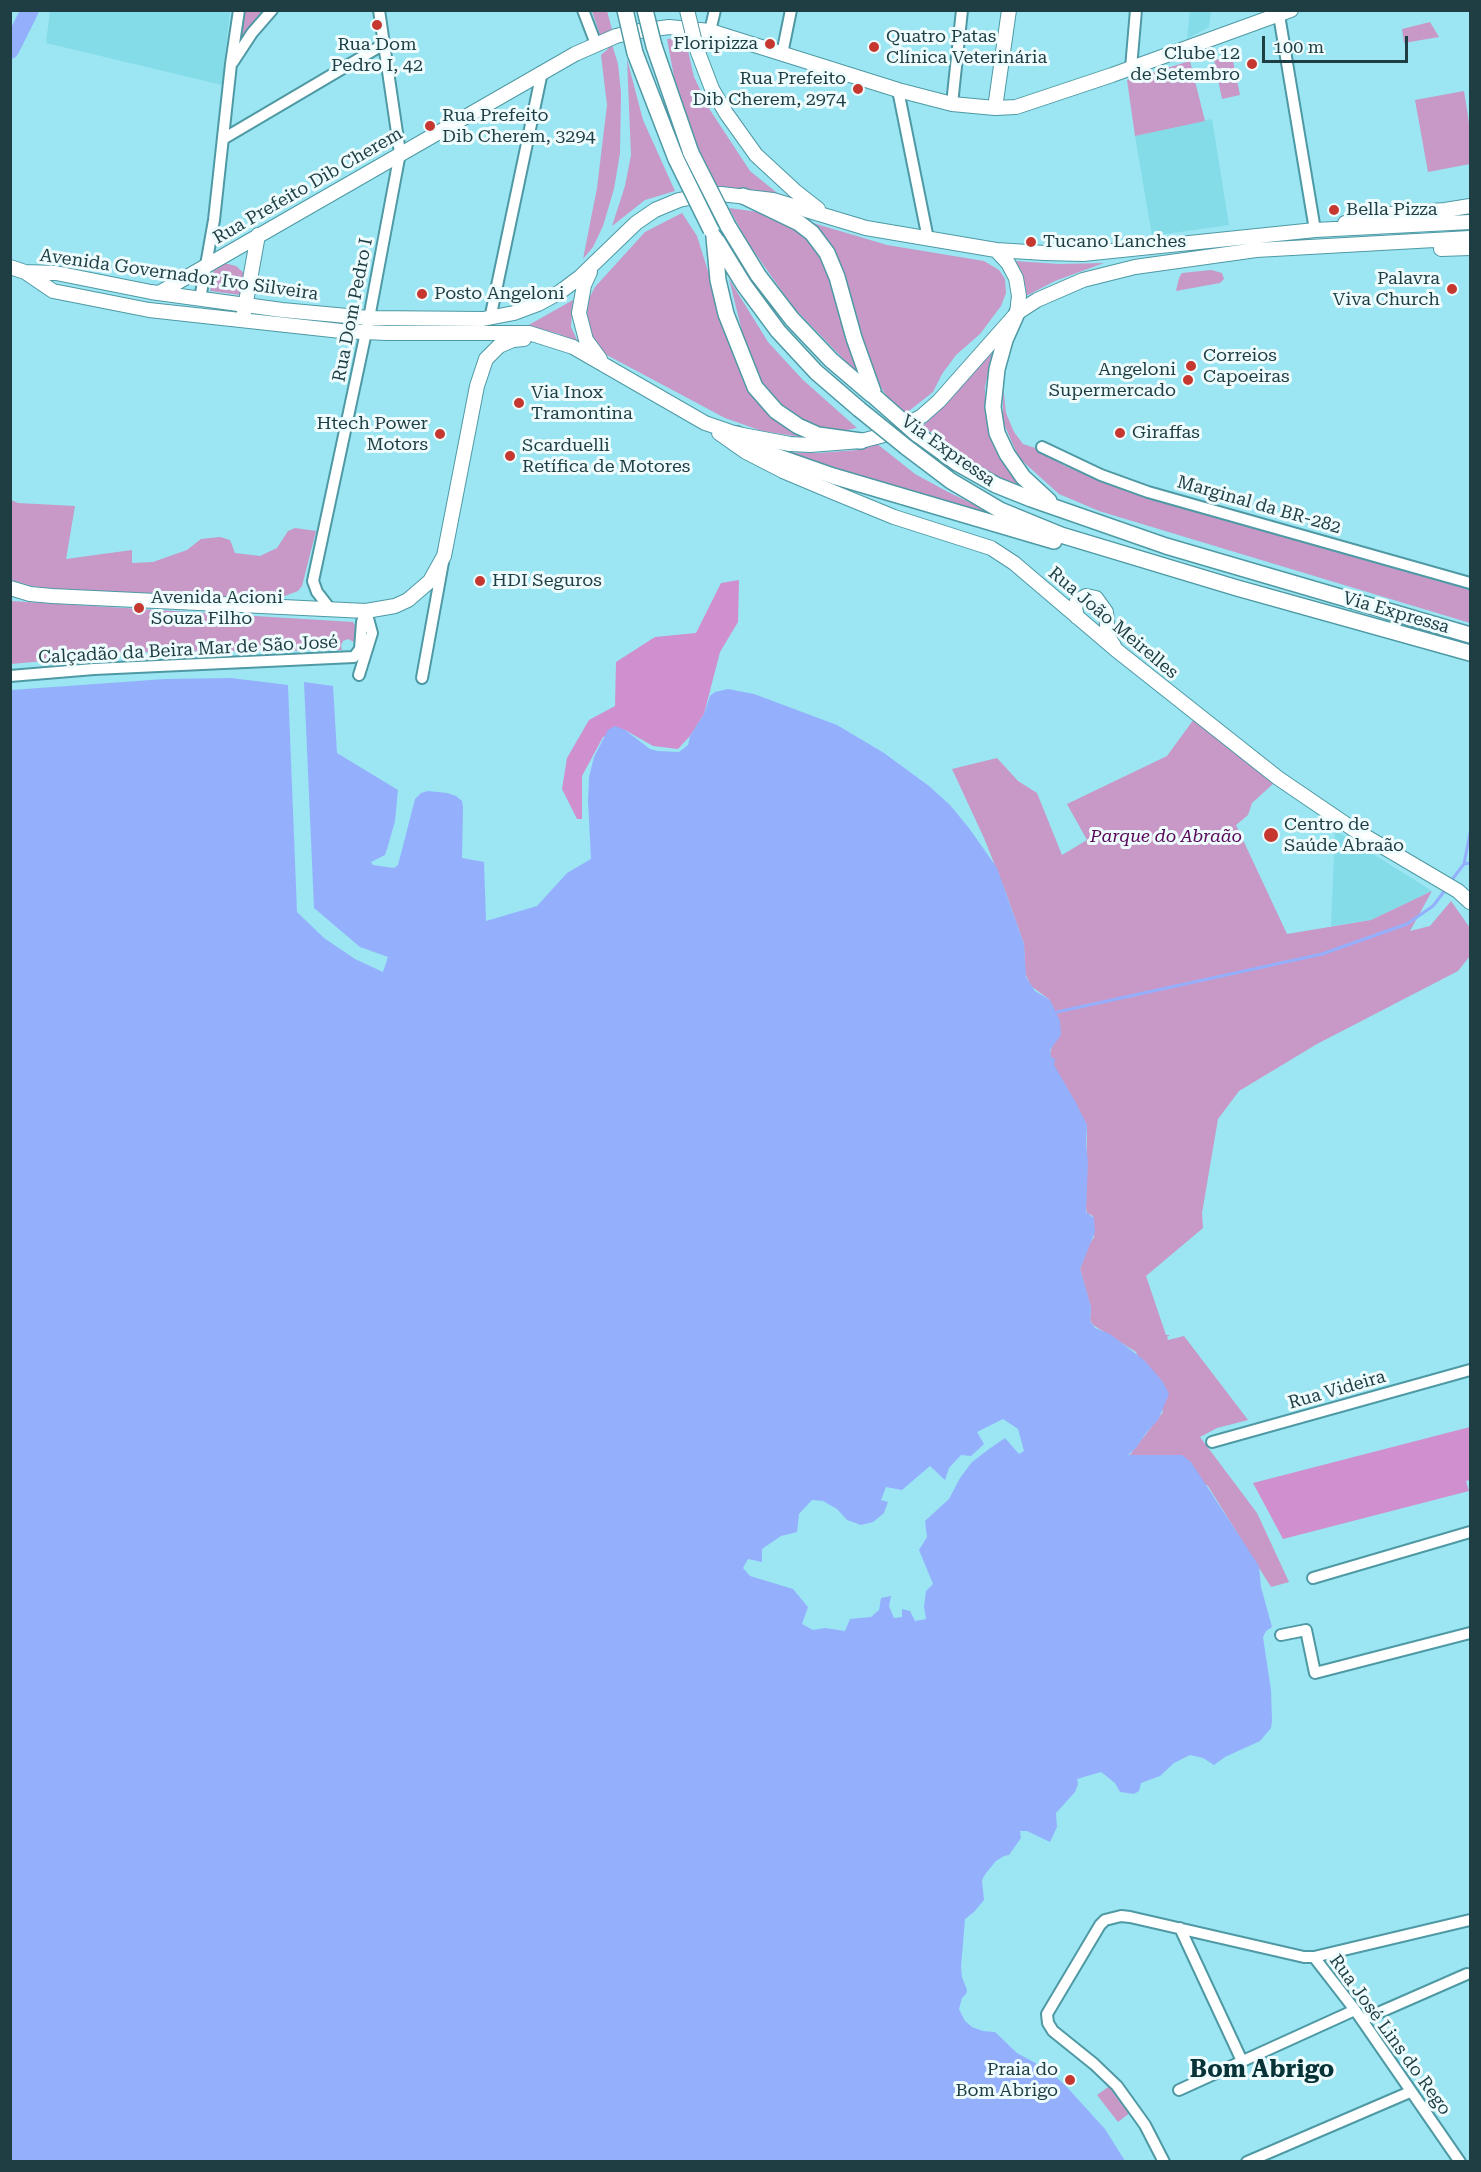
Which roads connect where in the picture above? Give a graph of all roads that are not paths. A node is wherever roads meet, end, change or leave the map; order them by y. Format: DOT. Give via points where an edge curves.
graph roads {
  1 [pos="239,10"];
  2 [pos="272,10"];
  3 [pos="379,10"];
  4 [pos="583,10"];
  5 [pos="625,10"];
  6 [pos="645,10"];
  7 [pos="656,10"];
  8 [pos="687,10"];
  9 [pos="715,10"];
  10 [pos="791,10"];
  11 [pos="962,10"];
  12 [pos="1009,10"];
  13 [pos="1136,10"];
  14 [pos="1285,13"];
  15 [pos="710,32"];
  16 [pos="384,44"];
  17 [pos="596,44"];
  18 [pos="657,46"];
  19 [pos="782,54"];
  20 [pos="231,64"];
  21 [pos="1131,68"];
  22 [pos="542,72"];
  23 [pos="898,90"];
  24 [pos="952,104"];
  25 [pos="994,108"];
  26 [pos="223,139"];
  27 [pos="400,153"];
  28 [pos="743,196"];
  29 [pos="1470,206"];
  30 [pos="830,217"];
  31 [pos="1470,222"];
  32 [pos="1320,230"];
  33 [pos="713,234"];
  34 [pos="258,235"];
  35 [pos="1470,238"];
  36 [pos="928,239"];
  37 [pos="1319,246"];
  38 [pos="1470,248"];
  39 [pos="996,250"];
  40 [pos="227,254"];
  41 [pos="598,260"];
  42 [pos="207,266"];
  43 [pos="252,267"];
  44 [pos="16,269"];
  45 [pos="159,293"];
  46 [pos="200,299"];
  47 [pos="244,313"];
  48 [pos="1017,313"];
  49 [pos="369,318"];
  50 [pos="490,319"];
  51 [pos="365,332"];
  52 [pos="543,337"];
  53 [pos="603,363"];
  54 [pos="875,397"];
  55 [pos="705,423"];
  56 [pos="737,434"];
  57 [pos="861,441"];
  58 [pos="1042,447"];
  59 [pos="1059,508"];
  60 [pos="444,556"];
  61 [pos="1134,556"];
  62 [pos="430,581"];
  63 [pos="1470,583"];
  64 [pos="10,588"];
  65 [pos="437,594"];
  66 [pos="331,610"];
  67 [pos="366,611"];
  68 [pos="1077,617"];
  69 [pos="1470,635"];
  70 [pos="1115,649"];
  71 [pos="1470,653"];
  72 [pos="358,675"];
  73 [pos="10,676"];
  74 [pos="422,678"];
  75 [pos="1470,902"];
  76 [pos="1470,1370"];
  77 [pos="1212,1442"];
  78 [pos="1470,1532"];
  79 [pos="1313,1578"];
  80 [pos="1470,1633"];
  81 [pos="1281,1635"];
  82 [pos="1470,1920"];
  83 [pos="1180,1928"];
  84 [pos="1314,1957"];
  85 [pos="1467,1974"];
  86 [pos="1355,2010"];
  87 [pos="1362,2020"];
  88 [pos="1242,2061"];
  89 [pos="1179,2090"];
  90 [pos="1410,2092"];
  91 [pos="1164,2162"];
  92 [pos="1247,2162"];
  93 [pos="1460,2162"];
  1 -- 20 [label="street"];
  2 -- 20 [label="street"];
  3 -- 16 [label="street, Rua Dom Pedro I"];
  4 -- 17 [label="street"];
  5 -- 33 [label="highway, Via Expressa, bridge" via="635,53 676,159"];
  6 -- 18 [label="highway, Via Expressa, bridge"];
  7 -- 18 [label="highway"];
  8 -- 30 [label="main road, bridge" via="696,47 726,113 756,155"];
  9 -- 15 [label="street"];
  10 -- 19 [label="street"];
  11 -- 24 [label="street"];
  12 -- 25 [label="main road"];
  13 -- 21 [label="street"];
  14 -- 21 [label="main road, Rua Prefeito Dib Cherem"];
  14 -- 32 [label="street"];
  15 -- 17 [label="main road, Rua Prefeito Dib Cherem" via="693,28 648,29"];
  15 -- 19 [label="main road, Rua Prefeito Dib Cherem"];
  16 -- 26 [label="street"];
  16 -- 27 [label="street, Rua Dom Pedro I"];
  17 -- 22 [label="main road, Rua Prefeito Dib Cherem"];
  18 -- 54 [label="highway, Via Expressa, bridge" via="691,153 758,275 792,320"];
  19 -- 23 [label="main road, Rua Prefeito Dib Cherem"];
  20 -- 26 [label="street"];
  21 -- 25 [label="main road, Rua Prefeito Dib Cherem" via="1016,107"];
  22 -- 27 [label="main road, Rua Prefeito Dib Cherem"];
  22 -- 50 [label="street"];
  23 -- 24 [label="main road, Rua Prefeito Dib Cherem"];
  23 -- 36 [label="street"];
  24 -- 25 [label="main road, Rua Prefeito Dib Cherem"];
  26 -- 42 [label="street"];
  27 -- 34 [label="main road, Rua Prefeito Dib Cherem"];
  27 -- 49 [label="street, Rua Dom Pedro I"];
  28 -- 30 [label="main road, Avenida Governador Ivo Silveira" via="773,200"];
  28 -- 41 [label="main road, Avenida Governador Ivo Silveira" via="699,196 655,210"];
  28 -- 54 [label="highway" via="799,223 827,253"];
  29 -- 32 [label="main road" via="1375,215"];
  30 -- 36 [label="main road, Avenida Governador Ivo Silveira"];
  31 -- 32 [label="main road, Avenida Governador Ivo Silveira"];
  32 -- 39 [label="main road, Avenida Governador Ivo Silveira" via="1083,254"];
  33 -- 57 [label="highway" via="726,314 754,387 776,411 798,426 818,435"];
  33 -- 61 [label="highway, Via Expressa, bridge" via="778,331 816,372 906,447 951,481 1000,510 1061,535"];
  34 -- 40 [label="main road, Rua Prefeito Dib Cherem"];
  34 -- 43 [label="main road"];
  35 -- 37 [label="main road, Avenida Governador Ivo Silveira"];
  36 -- 39 [label="main road, Avenida Governador Ivo Silveira"];
  37 -- 38 [label="main road"];
  37 -- 48 [label="main road, Avenida Governador Ivo Silveira" via="1256,250 1135,267 1075,283"];
  39 -- 48 [label="main road" via="1016,278"];
  40 -- 42 [label="main road, Rua Prefeito Dib Cherem"];
  40 -- 43 [label="main road" via="237,254"];
  41 -- 50 [label="main road, Avenida Governador Ivo Silveira" via="560,292 538,304"];
  41 -- 53 [label="main road" via="584,285 579,313 586,340"];
  42 -- 45 [label="main road, Rua Prefeito Dib Cherem"];
  42 -- 46 [label="street"];
  43 -- 47 [label="main road"];
  44 -- 45 [label="main road, Avenida Governador Ivo Silveira"];
  44 -- 47 [label="main road, Avenida Governador Ivo Silveira" via="53,291 148,310"];
  45 -- 46 [label="main road, Avenida Governador Ivo Silveira"];
  46 -- 47 [label="main road, Avenida Governador Ivo Silveira"];
  47 -- 49 [label="main road, Avenida Governador Ivo Silveira"];
  47 -- 51 [label="main road, Avenida Governador Ivo Silveira"];
  48 -- 57 [label="main road, Avenida Governador Ivo Silveira" via="922,416 892,433"];
  48 -- 59 [label="highway" via="996,369 993,407 997,433 1023,477"];
  49 -- 50 [label="main road, Avenida Governador Ivo Silveira"];
  49 -- 51 [label="street, Rua Dom Pedro I"];
  51 -- 52 [label="main road, Avenida Governador Ivo Silveira" via="516,332"];
  51 -- 66 [label="street, Rua Dom Pedro I" via="313,581"];
  52 -- 53 [label="main road, Avenida Governador Ivo Silveira"];
  52 -- 60 [label="main road" via="513,340 499,346 486,359 477,386"];
  53 -- 55 [label="main road, Avenida Governador Ivo Silveira"];
  54 -- 59 [label="highway, Via Expressa, bridge" via="957,463 996,485"];
  55 -- 56 [label="main road, Avenida Governador Ivo Silveira"];
  55 -- 68 [label="main road, Rua João Meirelles" via="746,452 783,471 894,517 991,548"];
  56 -- 57 [label="main road, Avenida Governador Ivo Silveira" via="790,444"];
  56 -- 61 [label="highway" via="773,455 833,476 1077,547"];
  58 -- 63 [label="street, Marginal da BR-282" via="1148,492"];
  59 -- 69 [label="highway, Via Expressa" via="1166,546"];
  60 -- 62 [label="main road"];
  60 -- 65 [label="street"];
  61 -- 71 [label="highway, Via Expressa"];
  62 -- 65 [label="street"];
  62 -- 67 [label="main road" via="408,600"];
  64 -- 66 [label="main road" via="51,596"];
  65 -- 74 [label="street"];
  66 -- 67 [label="main road"];
  67 -- 72 [label="street" via="372,633"];
  67 -- 73 [label="street, Calçadão da Beira Mar de São José" via="360,649 354,657"];
  68 -- 70 [label="main road, Rua João Meirelles"];
  68 -- 70 [label="main road" via="1077,601 1086,596 1096,598 1107,612 1108,637"];
  70 -- 75 [label="main road, Rua João Meirelles" via="1304,796"];
  76 -- 77 [label="street, Rua Videira"];
  78 -- 79 [label="street"];
  80 -- 81 [label="street" via="1315,1673 1306,1630"];
  82 -- 84 [label="street"];
  83 -- 84 [label="street"];
  83 -- 88 [label="street"];
  83 -- 91 [label="street" via="1121,1916 1105,1920 1047,2014 1053,2031 1117,2086 1136,2111"];
  84 -- 86 [label="street, Rua José Lins do Rego"];
  85 -- 87 [label="street"];
  86 -- 87 [label="street, Rua José Lins do Rego"];
  86 -- 88 [label="street"];
  87 -- 90 [label="street, Rua José Lins do Rego"];
  88 -- 89 [label="street"];
  90 -- 92 [label="street"];
  90 -- 93 [label="street, Rua José Lins do Rego"];
}
